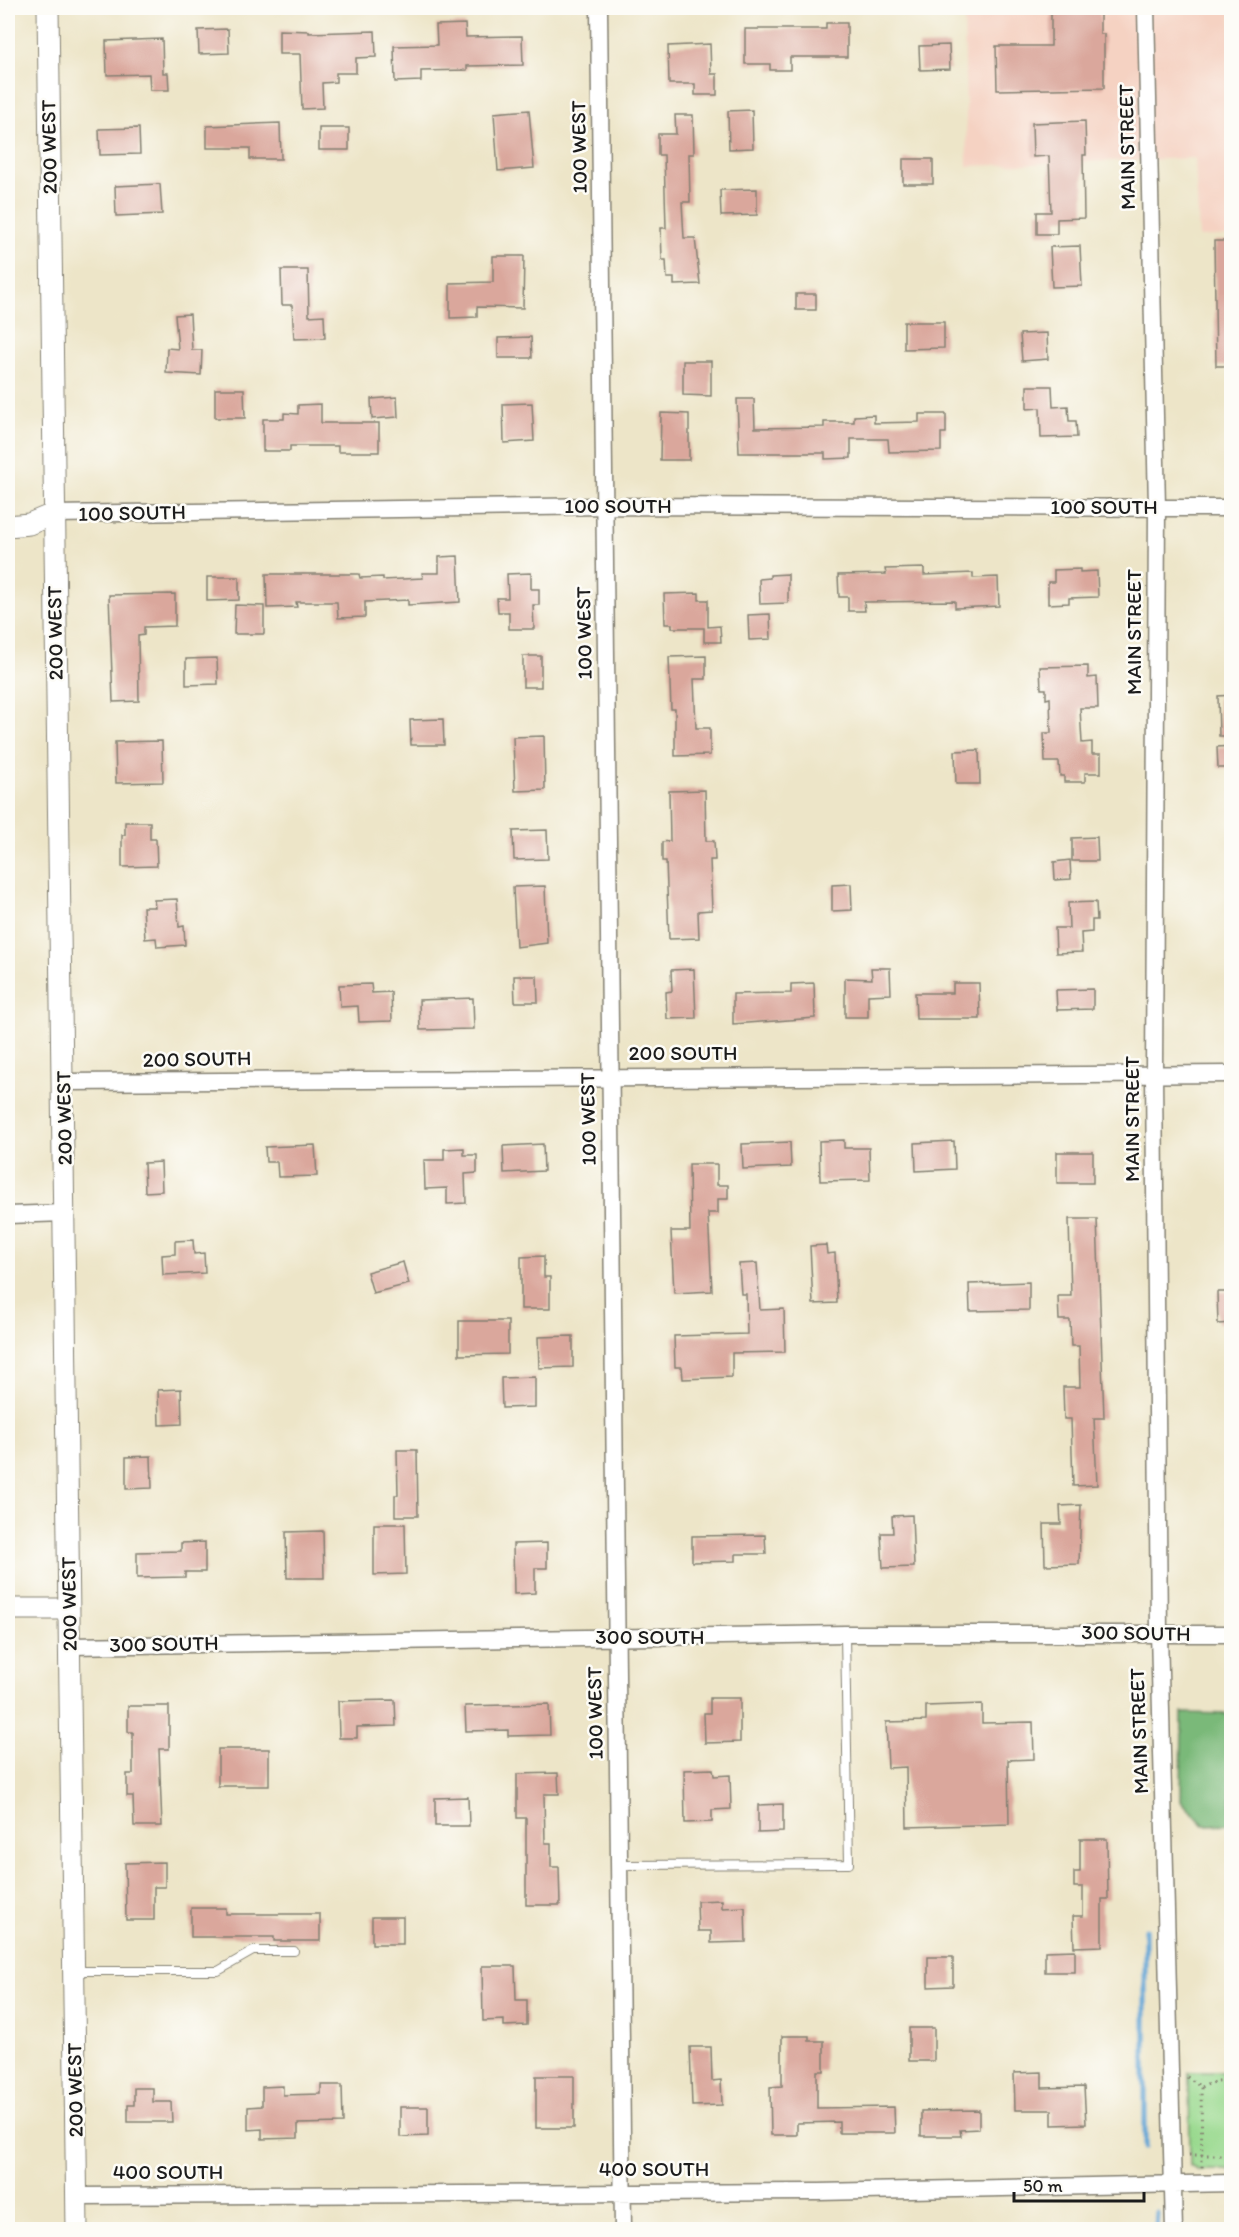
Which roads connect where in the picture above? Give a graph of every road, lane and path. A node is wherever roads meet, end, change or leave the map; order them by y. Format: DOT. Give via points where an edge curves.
graph roads {
  1 [pos="48,8"];
  2 [pos="599,8"];
  3 [pos="1146,8"];
  4 [pos="14,13"];
  5 [pos="8,16"];
  6 [pos="605,506"];
  7 [pos="1157,507"];
  8 [pos="1232,508"];
  9 [pos="53,514"];
  10 [pos="8,526"];
  11 [pos="1154,1074"];
  12 [pos="1232,1074"];
  13 [pos="610,1076"];
  14 [pos="64,1082"];
  15 [pos="65,1213"];
  16 [pos="8,1215"];
  17 [pos="8,1609"];
  18 [pos="69,1609"];
  19 [pos="1159,1632"];
  20 [pos="846,1634"];
  21 [pos="1232,1634"];
  22 [pos="616,1636"];
  23 [pos="69,1646"];
  24 [pos="621,1865"];
  25 [pos="294,1951"];
  26 [pos="72,1971"];
  27 [pos="1170,2065"];
  28 [pos="1232,2080"];
  29 [pos="1201,2087"];
  30 [pos="1184,2155"];
  31 [pos="1202,2155"];
  32 [pos="1232,2155"];
  33 [pos="1202,2173"];
  34 [pos="1173,2183"];
  35 [pos="1232,2183"];
  36 [pos="624,2192"];
  37 [pos="77,2196"];
  38 [pos="77,2229"];
  39 [pos="624,2229"];
  40 [pos="1174,2229"];
  1 -- 9 [label="street, 200 WEST"];
  2 -- 6 [label="street, 100 WEST"];
  3 -- 7 [label="street, MAIN STREET"];
  4 -- 5 [label="path"];
  6 -- 7 [label="street, 100 SOUTH"];
  6 -- 9 [label="street, 100 SOUTH"];
  6 -- 13 [label="street, 100 WEST"];
  7 -- 8 [label="street, 100 SOUTH"];
  7 -- 11 [label="street, MAIN STREET"];
  9 -- 10 [label="street, 100 SOUTH" via="29,524"];
  9 -- 14 [label="street, 200 WEST"];
  11 -- 12 [label="street, 200 SOUTH"];
  11 -- 13 [label="street, 200 SOUTH"];
  11 -- 19 [label="street, MAIN STREET"];
  13 -- 14 [label="street, 200 SOUTH"];
  13 -- 22 [label="street, 100 WEST"];
  14 -- 15 [label="street, 200 WEST"];
  15 -- 16 [label="street"];
  15 -- 18 [label="street, 200 WEST"];
  17 -- 18 [label="street"];
  18 -- 23 [label="street, 200 WEST"];
  19 -- 20 [label="street, 300 SOUTH"];
  19 -- 21 [label="street, 300 SOUTH"];
  19 -- 27 [label="street, MAIN STREET"];
  20 -- 22 [label="street, 300 SOUTH"];
  20 -- 24 [label="lane" via="849,1864"];
  22 -- 23 [label="street, 300 SOUTH"];
  22 -- 24 [label="street, 100 WEST"];
  23 -- 26 [label="street, 200 WEST"];
  24 -- 36 [label="street, 100 WEST"];
  25 -- 26 [label="lane" via="253,1951 218,1971"];
  26 -- 37 [label="street, 200 WEST"];
  27 -- 29 [label="path"];
  27 -- 34 [label="street, MAIN STREET"];
  28 -- 29 [label="path" via="1217,2080"];
  29 -- 31 [label="path"];
  30 -- 31 [label="path"];
  31 -- 32 [label="path"];
  31 -- 33 [label="path"];
  34 -- 35 [label="street, 400 SOUTH"];
  34 -- 36 [label="street, 400 SOUTH"];
  34 -- 40 [label="street, MAIN STREET"];
  36 -- 37 [label="street, 400 SOUTH"];
  36 -- 39 [label="street, 100 WEST"];
  37 -- 38 [label="street, 200 WEST"];
}
